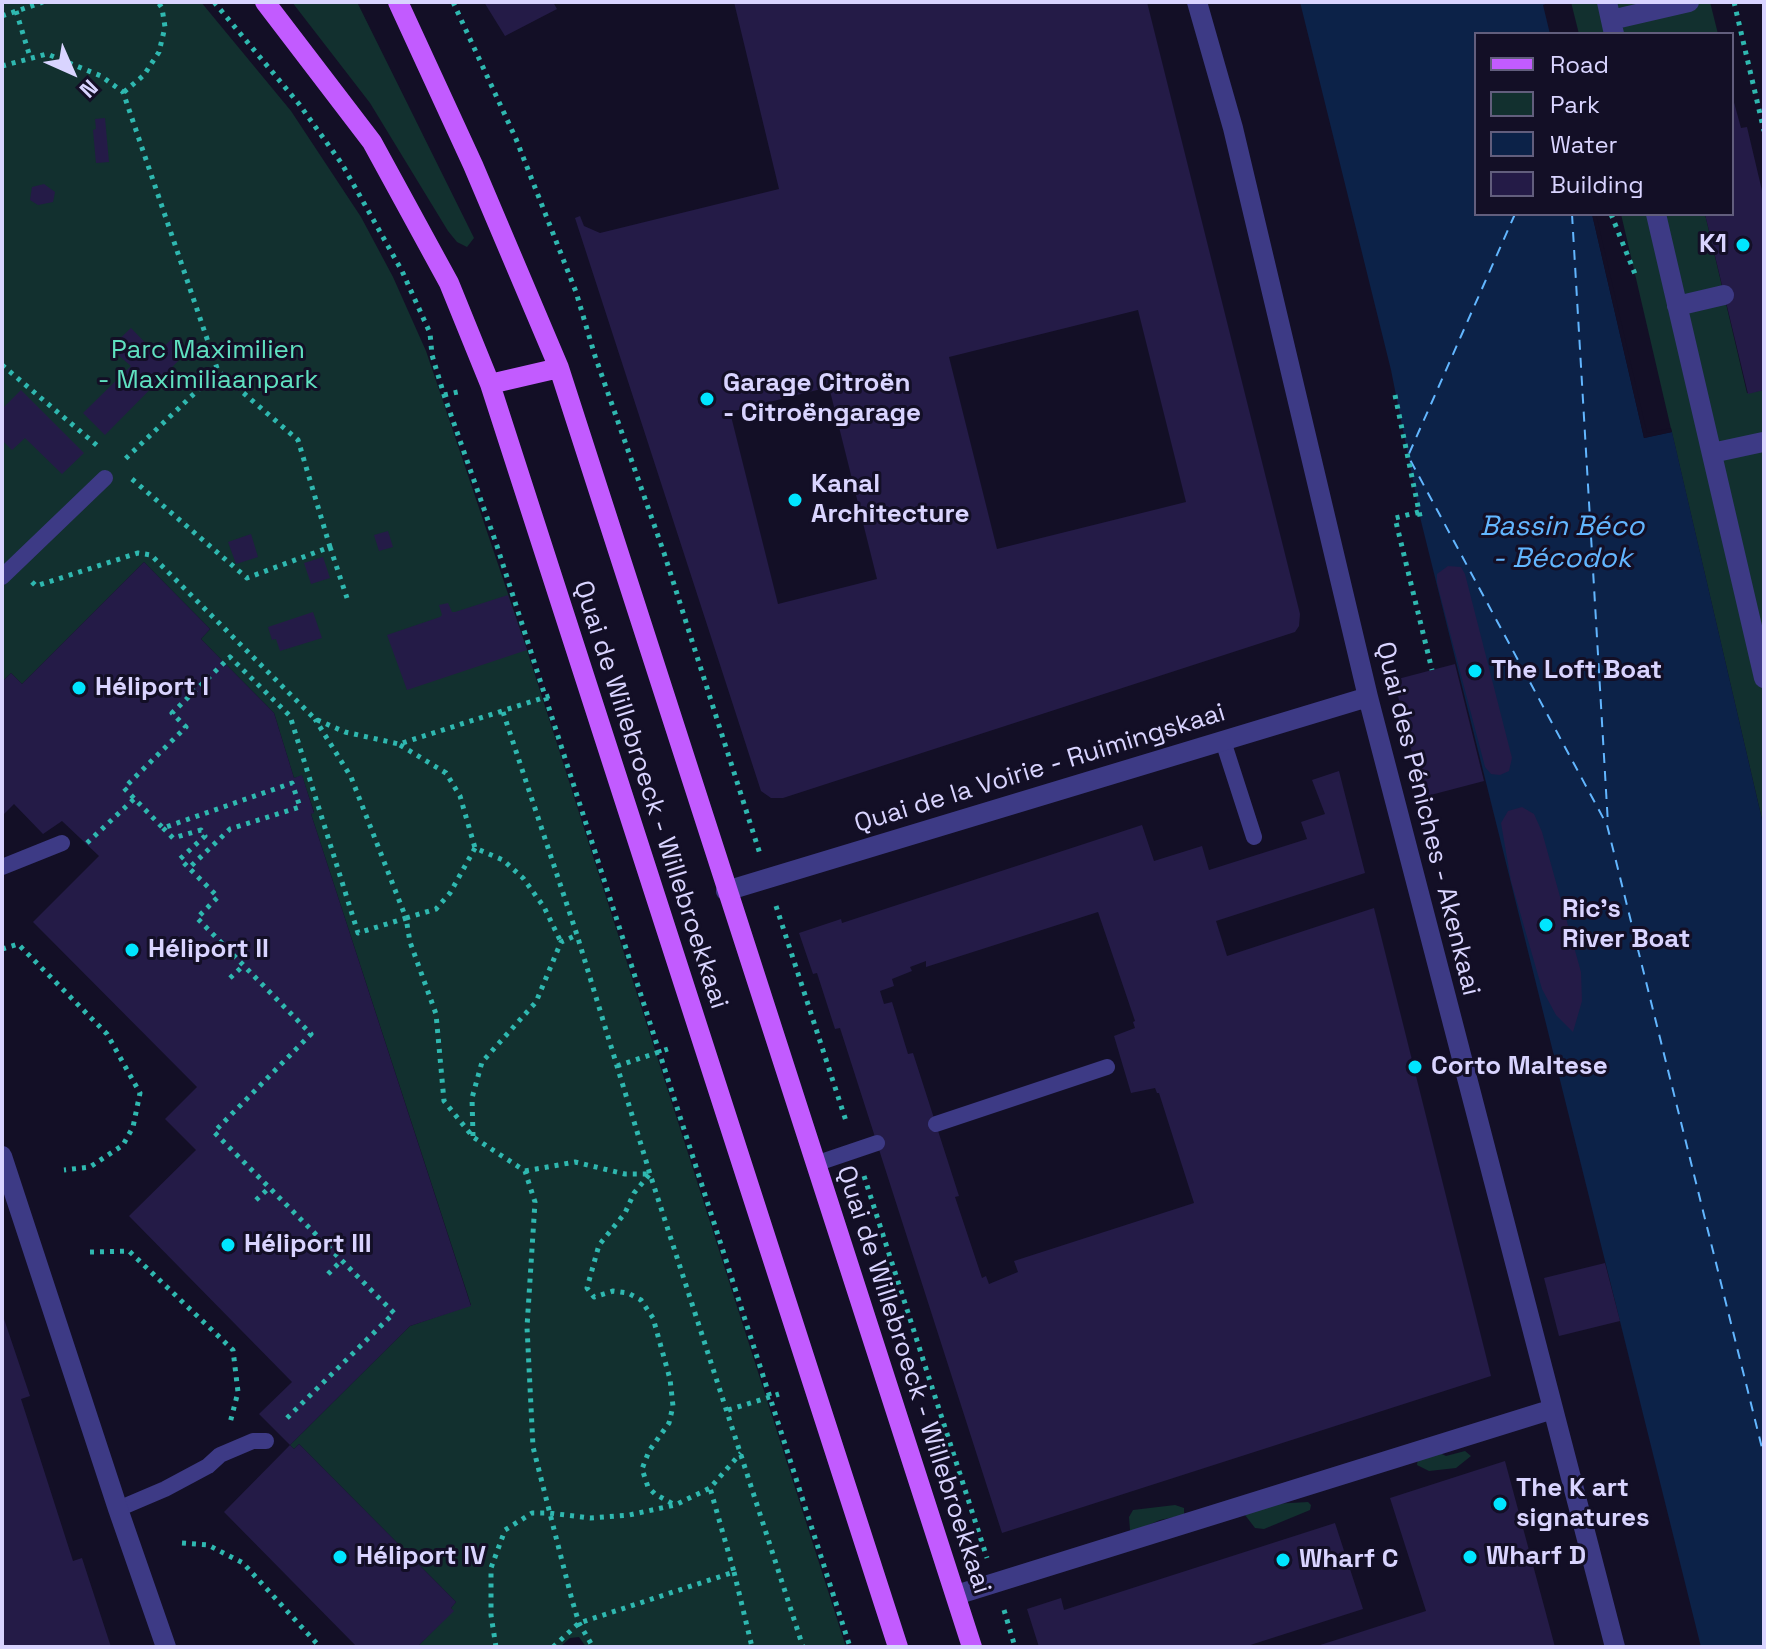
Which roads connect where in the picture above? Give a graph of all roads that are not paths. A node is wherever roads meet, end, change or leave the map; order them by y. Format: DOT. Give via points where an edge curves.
graph roads {
  1 [pos="265,2"];
  2 [pos="398,2"];
  3 [pos="1197,2"];
  4 [pos="1689,2"];
  5 [pos="1611,19"];
  6 [pos="1656,216"];
  7 [pos="1724,295"];
  8 [pos="1677,306"];
  9 [pos="559,368"];
  10 [pos="490,384"];
  11 [pos="1763,442"];
  12 [pos="1712,453"];
  13 [pos="111,472"];
  14 [pos="2,577"];
  15 [pos="1763,670"];
  16 [pos="1368,697"];
  17 [pos="1223,741"];
  18 [pos="1254,837"];
  19 [pos="62,843"];
  20 [pos="2,867"];
  21 [pos="726,891"];
  22 [pos="1107,1067"];
  23 [pos="936,1124"];
  24 [pos="877,1143"];
  25 [pos="2,1156"];
  26 [pos="815,1164"];
  27 [pos="1553,1409"];
  28 [pos="266,1441"];
  29 [pos="118,1509"];
  30 [pos="956,1595"];
  31 [pos="166,1647"];
  32 [pos="898,1647"];
  33 [pos="972,1647"];
  34 [pos="1615,1647"];
  1 -- 10 [label="main road, Quai de Willebroeck - Willebroekkaai" via="372,142 449,283"];
  2 -- 9 [label="main road, Quai de Willebroeck - Willebroekkaai"];
  3 -- 16 [label="street, Quai des Péniches - Akenkaai" via="1233,128"];
  4 -- 5 [label="street"];
  6 -- 8 [label="street"];
  7 -- 8 [label="street"];
  8 -- 12 [label="street"];
  9 -- 10 [label="main road"];
  9 -- 21 [label="main road, Quai de Willebroeck - Willebroekkaai"];
  10 -- 32 [label="main road, Quai de Willebroeck - Willebroekkaai"];
  11 -- 12 [label="street"];
  12 -- 15 [label="street"];
  13 -- 14 [label="lane"];
  16 -- 17 [label="street, Quai de la Voirie - Ruimingskaai"];
  16 -- 27 [label="street, Quai des Péniches - Akenkaai"];
  17 -- 18 [label="lane"];
  17 -- 21 [label="street, Quai de la Voirie - Ruimingskaai"];
  19 -- 20 [label="lane"];
  21 -- 26 [label="main road, Quai de Willebroeck - Willebroekkaai"];
  22 -- 23 [label="lane"];
  24 -- 26 [label="lane"];
  25 -- 29 [label="street"];
  26 -- 30 [label="main road, Quai de Willebroeck - Willebroekkaai"];
  27 -- 30 [label="street"];
  27 -- 34 [label="street, Quai des Péniches - Akenkaai"];
  28 -- 29 [label="lane" via="220,1455 165,1489"];
  29 -- 31 [label="street"];
  30 -- 33 [label="main road, Quai de Willebroeck - Willebroekkaai"];
}
